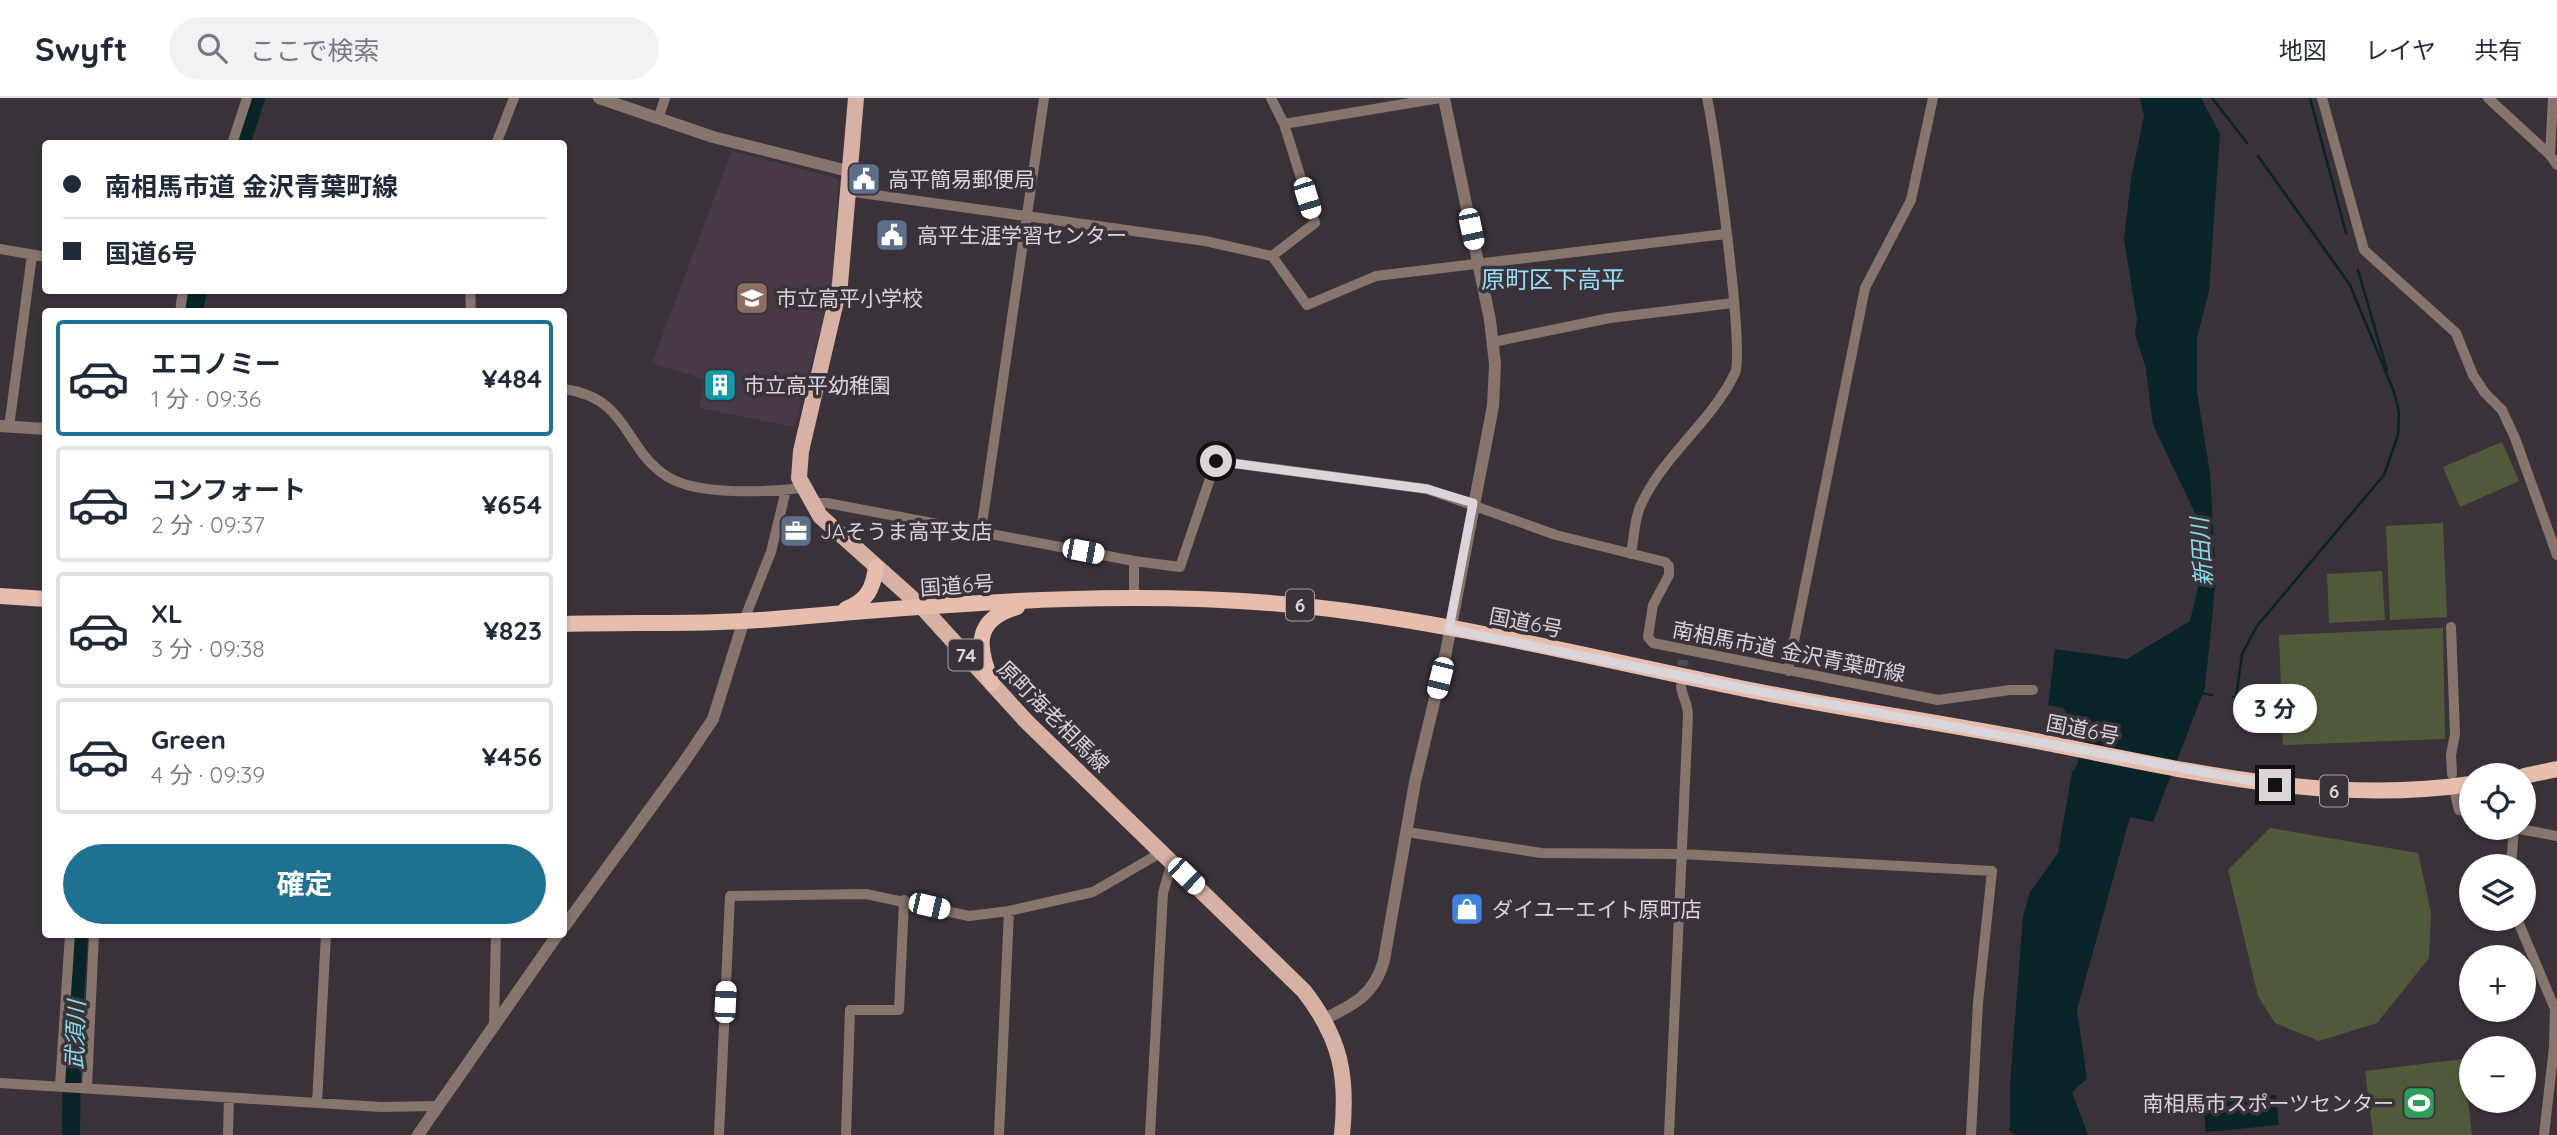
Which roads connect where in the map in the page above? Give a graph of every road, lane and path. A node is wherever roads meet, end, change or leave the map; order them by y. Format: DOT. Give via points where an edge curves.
graph roads {
  1 [pos="247,98"];
  2 [pos="514,98"];
  3 [pos="600,98"];
  4 [pos="665,98"];
  5 [pos="856,98"];
  6 [pos="1044,98"];
  7 [pos="1271,98"];
  8 [pos="1442,98"];
  9 [pos="1707,98"];
  10 [pos="1933,98"];
  11 [pos="2322,98"];
  12 [pos="2488,98"];
  13 [pos="2553,98"];
  14 [pos="659,119"];
  15 [pos="1284,124"];
  16 [pos="233,140"];
  17 [pos="498,140"];
  18 [pos="2550,155"];
  19 [pos="2557,165"];
  20 [pos="848,170"];
  21 [pos="847,191"];
  22 [pos="1028,216"];
  23 [pos="1725,234"];
  24 [pos="0,249"];
  25 [pos="32,255"];
  26 [pos="42,256"];
  27 [pos="1272,256"];
  28 [pos="1479,263"];
  29 [pos="1733,303"];
  30 [pos="1493,342"];
  31 [pos="567,390"];
  32 [pos="4,427"];
  33 [pos="42,429"];
  34 [pos="794,489"];
  35 [pos="811,503"];
  36 [pos="1473,503"];
  37 [pos="981,531"];
  38 [pos="1631,554"];
  39 [pos="2557,555"];
  40 [pos="1133,561"];
  41 [pos="876,567"];
  42 [pos="0,597"];
  43 [pos="42,599"];
  44 [pos="1134,600"];
  45 [pos="1032,602"];
  46 [pos="923,608"];
  47 [pos="833,613"];
  48 [pos="744,620"];
  49 [pos="567,624"];
  50 [pos="2451,626"];
  51 [pos="1449,629"];
  52 [pos="1788,671"];
  53 [pos="992,683"];
  54 [pos="1681,686"];
  55 [pos="2033,690"];
  56 [pos="2452,769"];
  57 [pos="2557,769"];
  58 [pos="2536,773"];
  59 [pos="2459,785"];
  60 [pos="2455,793"];
  61 [pos="2459,810"];
  62 [pos="1407,832"];
  63 [pos="2536,832"];
  64 [pos="2557,836"];
  65 [pos="1682,854"];
  66 [pos="1167,857"];
  67 [pos="904,901"];
  68 [pos="1009,911"];
  69 [pos="567,923"];
  70 [pos="2522,931"];
  71 [pos="70,938"];
  72 [pos="93,938"];
  73 [pos="326,938"];
  74 [pos="496,938"];
  75 [pos="555,938"];
  76 [pos="1324,1019"];
  77 [pos="494,1024"];
  78 [pos="0,1083"];
  79 [pos="72,1085"];
  80 [pos="229,1098"];
  81 [pos="317,1103"];
  82 [pos="437,1106"];
  83 [pos="228,1135"];
  84 [pos="418,1135"];
  85 [pos="719,1135"];
  86 [pos="846,1135"];
  87 [pos="999,1135"];
  88 [pos="1150,1135"];
  89 [pos="1342,1135"];
  90 [pos="1670,1135"];
  91 [pos="1971,1135"];
  92 [pos="2544,1135"];
  1 -- 16 [label="street"];
  2 -- 17 [label="street"];
  3 -- 14 [label="street"];
  4 -- 14 [label="street"];
  5 -- 20 [label="main road, 原町海老相馬線 / 74"];
  6 -- 22 [label="street"];
  7 -- 15 [label="street"];
  8 -- 15 [label="street"];
  8 -- 28 [label="street"];
  9 -- 23 [label="street"];
  10 -- 52 [label="street" via="1911,200 1865,288"];
  11 -- 39 [label="street" via="2364,250 2456,333 2473,375 2502,410 2515,438"];
  12 -- 18 [label="street"];
  13 -- 18 [label="street"];
  14 -- 20 [label="street"];
  15 -- 27 [label="street" via="1315,223"];
  18 -- 19 [label="street"];
  20 -- 21 [label="main road, 原町海老相馬線 / 74"];
  21 -- 22 [label="street"];
  21 -- 34 [label="main road, 原町海老相馬線 / 74" via="840,284"];
  22 -- 27 [label="street" via="1205,241"];
  22 -- 37 [label="street"];
  23 -- 28 [label="street"];
  23 -- 29 [label="street"];
  24 -- 25 [label="street"];
  25 -- 26 [label="street"];
  25 -- 32 [label="street"];
  27 -- 28 [label="street" via="1307,305 1376,276"];
  28 -- 30 [label="street"];
  29 -- 30 [label="street" via="1611,318"];
  29 -- 38 [label="street" via="1736,370 1698,431 1646,496"];
  30 -- 36 [label="street" via="1493,406"];
  31 -- 34 [label="street" via="605,404 653,464 674,480 700,488"];
  32 -- 33 [label="street"];
  34 -- 35 [label="main road, 原町海老相馬線 / 74"];
  34 -- 48 [label="street"];
  35 -- 37 [label="street, 南相馬市道 金沢青葉町線"];
  35 -- 41 [label="main road, 原町海老相馬線 / 74"];
  36 -- 38 [label="street, 南相馬市道 金沢青葉町線" via="1556,535"];
  36 -- 40 [label="street, 南相馬市道 金沢青葉町線" via="1427,489 1216,461 1181,567"];
  36 -- 51 [label="street"];
  37 -- 40 [label="street, 南相馬市道 金沢青葉町線"];
  38 -- 52 [label="street, 南相馬市道 金沢青葉町線" via="1659,559 1669,566 1653,605 1648,637 1653,643 1684,655"];
  40 -- 44 [label="street"];
  41 -- 46 [label="main road, 原町海老相馬線 / 74"];
  41 -- 47 [label="highway" via="866,598"];
  42 -- 43 [label="highway"];
  44 -- 45 [label="highway, 国道6号 / 6"];
  44 -- 51 [label="highway, 国道6号 / 6" via="1289,604"];
  45 -- 46 [label="highway, 国道6号 / 6"];
  45 -- 53 [label="highway" via="998,615 985,627 981,647"];
  46 -- 47 [label="highway, 国道6号 / 6"];
  46 -- 53 [label="main road, 原町海老相馬線 / 74"];
  47 -- 48 [label="highway, 国道6号 / 6"];
  48 -- 49 [label="highway, 国道6号 / 6"];
  48 -- 69 [label="street" via="713,719"];
  50 -- 56 [label="street"];
  51 -- 59 [label="highway, 国道6号 / 6" via="1746,689 2270,785 2349,792"];
  51 -- 62 [label="street"];
  52 -- 55 [label="street, 南相馬市道 金沢青葉町線" via="1938,700"];
  53 -- 66 [label="main road, 原町海老相馬線 / 74"];
  54 -- 65 [label="street" via="1688,703"];
  57 -- 58 [label="highway"];
  60 -- 61 [label="street"];
  62 -- 65 [label="street" via="1541,853"];
  62 -- 76 [label="street" via="1379,980 1365,997"];
  63 -- 64 [label="street"];
  65 -- 90 [label="street"];
  65 -- 91 [label="street" via="1992,871"];
  66 -- 68 [label="street" via="1093,892"];
  66 -- 76 [label="main road, 原町海老相馬線 / 74" via="1277,962"];
  66 -- 88 [label="street"];
  67 -- 68 [label="street" via="969,916"];
  67 -- 85 [label="street" via="866,894 730,896"];
  67 -- 86 [label="street" via="899,1010 850,1010"];
  68 -- 87 [label="street"];
  70 -- 92 [label="street" via="2555,1009"];
  71 -- 79 [label="street"];
  72 -- 79 [label="street"];
  73 -- 81 [label="street"];
  74 -- 77 [label="street"];
  75 -- 77 [label="street"];
  76 -- 89 [label="main road, 原町海老相馬線 / 74" via="1344,1078"];
  77 -- 82 [label="street"];
  78 -- 79 [label="street"];
  79 -- 80 [label="street"];
  80 -- 81 [label="street"];
  80 -- 83 [label="street"];
  81 -- 82 [label="street"];
  82 -- 84 [label="street"];
}
